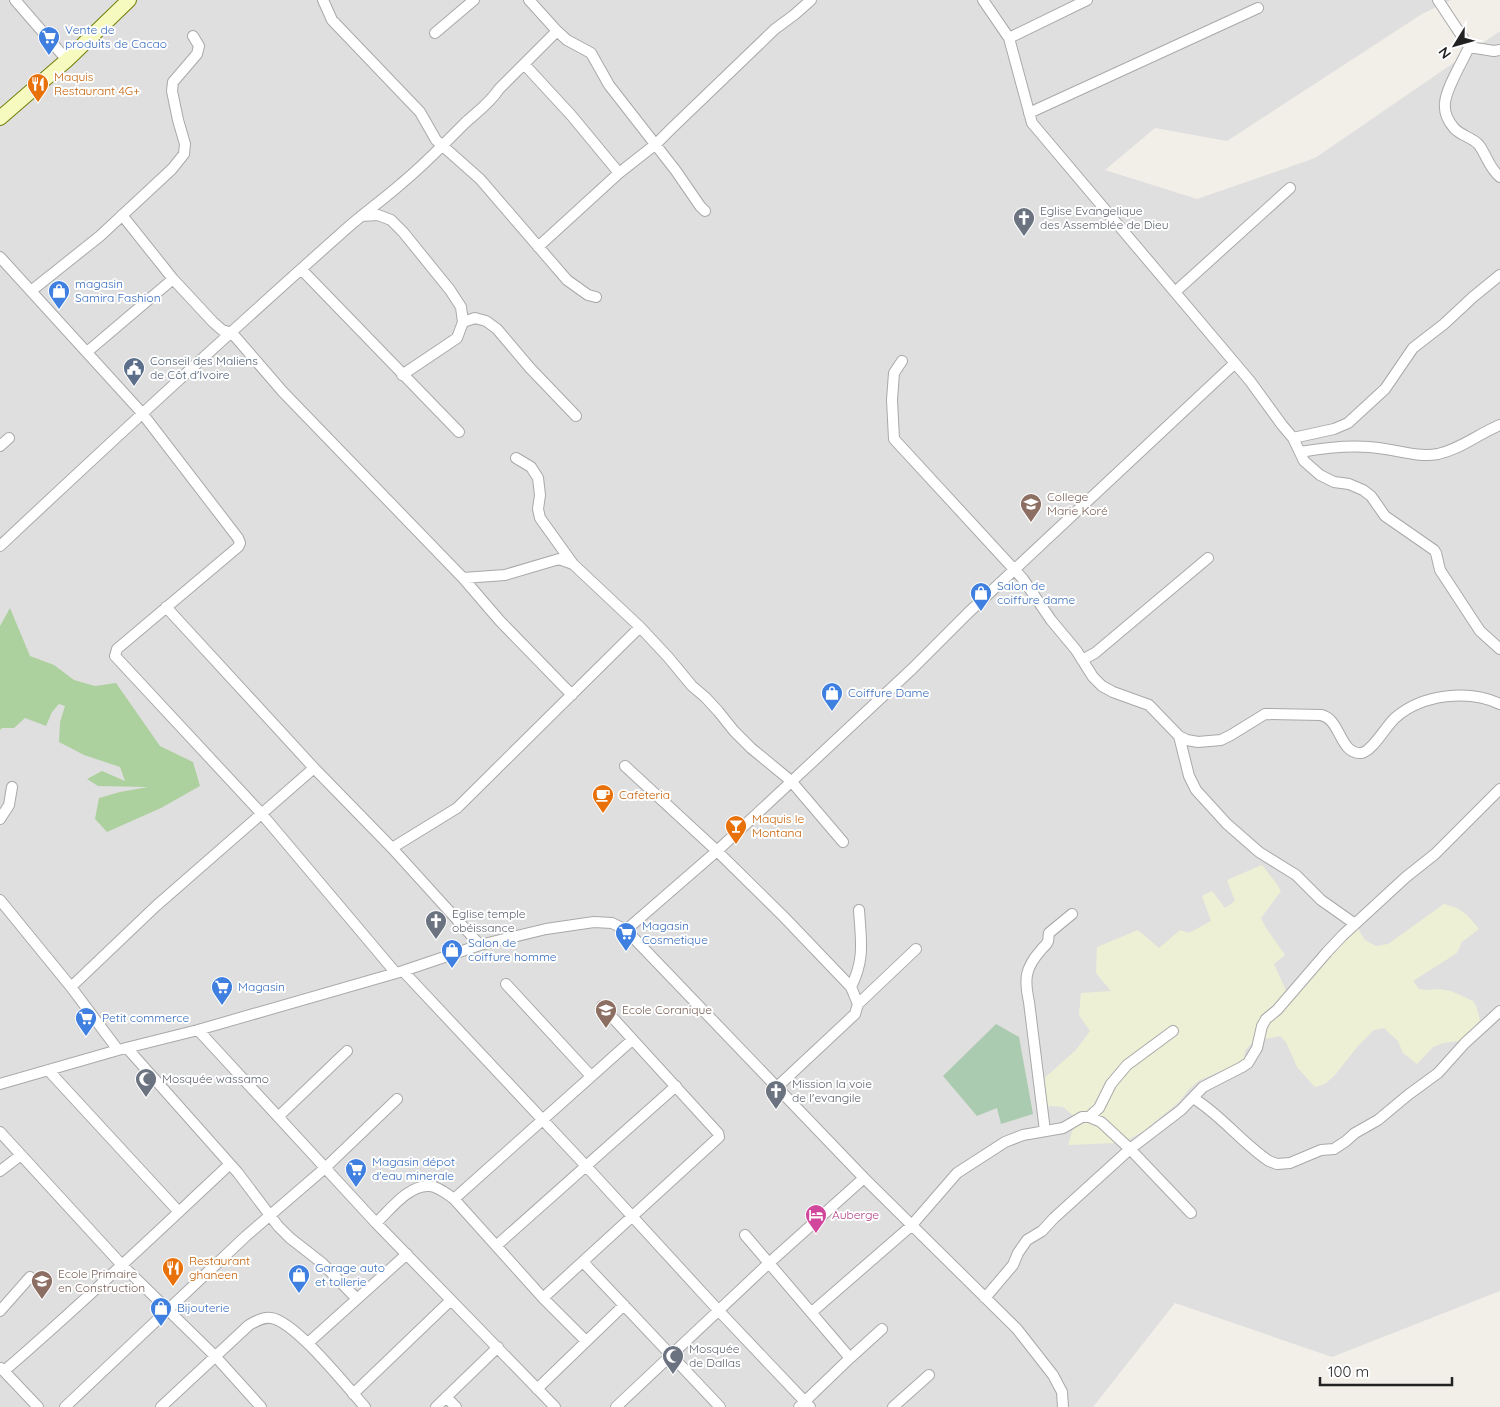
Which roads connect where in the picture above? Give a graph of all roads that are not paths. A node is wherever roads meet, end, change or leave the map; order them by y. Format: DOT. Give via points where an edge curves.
graph roads {
  1 [pos="14,0"];
  2 [pos="323,0"];
  3 [pos="474,0"];
  4 [pos="529,0"];
  5 [pos="811,0"];
  6 [pos="983,0"];
  7 [pos="1087,0"];
  8 [pos="1438,0"];
  9 [pos="126,1"];
  10 [pos="1258,8"];
  11 [pos="557,31"];
  12 [pos="435,33"];
  13 [pos="193,36"];
  14 [pos="1009,38"];
  15 [pos="1469,47"];
  16 [pos="1500,50"];
  17 [pos="67,60"];
  18 [pos="524,64"];
  19 [pos="1029,113"];
  20 [pos="0,118"];
  21 [pos="656,144"];
  22 [pos="443,147"];
  23 [pos="619,173"];
  24 [pos="1500,177"];
  25 [pos="1290,188"];
  26 [pos="705,211"];
  27 [pos="122,215"];
  28 [pos="361,216"];
  29 [pos="538,247"];
  30 [pos="0,257"];
  31 [pos="301,269"];
  32 [pos="1500,276"];
  33 [pos="173,279"];
  34 [pos="31,291"];
  35 [pos="1174,292"];
  36 [pos="596,297"];
  37 [pos="463,322"];
  38 [pos="232,333"];
  39 [pos="87,352"];
  40 [pos="902,361"];
  41 [pos="1235,363"];
  42 [pos="402,374"];
  43 [pos="142,413"];
  44 [pos="576,416"];
  45 [pos="1500,425"];
  46 [pos="459,432"];
  47 [pos="9,438"];
  48 [pos="1293,438"];
  49 [pos="0,446"];
  50 [pos="1300,452"];
  51 [pos="516,458"];
  52 [pos="0,546"];
  53 [pos="1208,558"];
  54 [pos="573,564"];
  55 [pos="1015,570"];
  56 [pos="463,578"];
  57 [pos="166,608"];
  58 [pos="640,628"];
  59 [pos="1500,649"];
  60 [pos="1082,660"];
  61 [pos="572,695"];
  62 [pos="1500,704"];
  63 [pos="1179,736"];
  64 [pos="625,766"];
  65 [pos="314,768"];
  66 [pos="791,781"];
  67 [pos="12,787"];
  68 [pos="1500,789"];
  69 [pos="261,813"];
  70 [pos="0,819"];
  71 [pos="843,842"];
  72 [pos="392,848"];
  73 [pos="717,851"];
  74 [pos="0,900"];
  75 [pos="860,910"];
  76 [pos="1072,914"];
  77 [pos="1355,924"];
  78 [pos="626,930"];
  79 [pos="480,945"];
  80 [pos="916,949"];
  81 [pos="399,972"];
  82 [pos="506,984"];
  83 [pos="71,987"];
  84 [pos="851,987"];
  85 [pos="858,1004"];
  86 [pos="602,1006"];
  87 [pos="1500,1011"];
  88 [pos="198,1030"];
  89 [pos="1174,1031"];
  90 [pos="632,1040"];
  91 [pos="122,1049"];
  92 [pos="347,1051"];
  93 [pos="48,1070"];
  94 [pos="592,1076"];
  95 [pos="0,1084"];
  96 [pos="676,1086"];
  97 [pos="777,1087"];
  98 [pos="1192,1098"];
  99 [pos="396,1099"];
  100 [pos="279,1116"];
  101 [pos="1089,1117"];
  102 [pos="542,1119"];
  103 [pos="0,1132"];
  104 [pos="1045,1132"];
  105 [pos="1130,1149"];
  106 [pos="22,1155"];
  107 [pos="230,1164"];
  108 [pos="586,1166"];
  109 [pos="325,1168"];
  110 [pos="0,1171"];
  111 [pos="864,1178"];
  112 [pos="454,1199"];
  113 [pos="179,1212"];
  114 [pos="1191,1213"];
  115 [pos="270,1214"];
  116 [pos="633,1217"];
  117 [pos="376,1222"];
  118 [pos="911,1226"];
  119 [pos="744,1235"];
  120 [pos="496,1246"];
  121 [pos="406,1254"];
  122 [pos="583,1262"];
  123 [pos="769,1263"];
  124 [pos="121,1264"];
  125 [pos="30,1276"];
  126 [pos="543,1298"];
  127 [pos="985,1298"];
  128 [pos="357,1299"];
  129 [pos="451,1300"];
  130 [pos="624,1305"];
  131 [pos="0,1311"];
  132 [pos="168,1311"];
  133 [pos="719,1311"];
  134 [pos="812,1312"];
  135 [pos="882,1329"];
  136 [pos="586,1341"];
  137 [pos="308,1343"];
  138 [pos="498,1347"];
  139 [pos="671,1355"];
  140 [pos="215,1356"];
  141 [pos="850,1358"];
  142 [pos="2,1369"];
  143 [pos="929,1375"];
  144 [pos="537,1389"];
  145 [pos="353,1394"];
  146 [pos="446,1397"];
  147 [pos="805,1405"];
  148 [pos="38,1407"];
  149 [pos="65,1407"];
  150 [pos="161,1407"];
  151 [pos="261,1407"];
  152 [pos="365,1407"];
  153 [pos="436,1407"];
  154 [pos="456,1407"];
  155 [pos="555,1407"];
  156 [pos="616,1407"];
  157 [pos="720,1407"];
  158 [pos="893,1407"];
  159 [pos="1063,1407"];
  1 -- 17 [label="street"];
  2 -- 22 [label="street" via="332,20 420,112"];
  3 -- 12 [label="street"];
  4 -- 11 [label="street"];
  5 -- 21 [label="street" via="774,28"];
  6 -- 14 [label="street"];
  7 -- 14 [label="street"];
  8 -- 15 [label="street"];
  9 -- 17 [label="main road"];
  10 -- 19 [label="street"];
  11 -- 18 [label="street"];
  11 -- 21 [label="street" via="591,53 609,85"];
  13 -- 27 [label="street" via="199,46 197,54 173,82 172,91 185,144 184,154"];
  14 -- 19 [label="street"];
  15 -- 16 [label="street"];
  15 -- 24 [label="street" via="1449,90 1445,113 1459,133 1478,145 1491,169"];
  17 -- 20 [label="main road"];
  18 -- 22 [label="street"];
  18 -- 23 [label="street"];
  19 -- 35 [label="street" via="1032,123"];
  21 -- 23 [label="street"];
  21 -- 26 [label="street"];
  22 -- 28 [label="street"];
  22 -- 29 [label="street" via="476,175"];
  23 -- 29 [label="street"];
  25 -- 35 [label="street"];
  27 -- 33 [label="street"];
  27 -- 34 [label="street"];
  28 -- 31 [label="street"];
  28 -- 37 [label="street" via="378,215 391,220 403,232 450,290 461,307"];
  29 -- 36 [label="street" via="567,280 588,296"];
  30 -- 34 [label="street"];
  31 -- 38 [label="street"];
  31 -- 42 [label="street"];
  32 -- 48 [label="street" via="1412,348 1385,389 1348,423"];
  33 -- 38 [label="street" via="213,322"];
  33 -- 39 [label="street"];
  34 -- 39 [label="street"];
  35 -- 41 [label="street"];
  37 -- 42 [label="street" via="456,338"];
  37 -- 44 [label="street" via="475,318 496,329"];
  38 -- 43 [label="street"];
  38 -- 56 [label="street" via="283,392"];
  39 -- 43 [label="street"];
  40 -- 55 [label="street" via="894,373 894,440"];
  41 -- 48 [label="street"];
  41 -- 55 [label="street"];
  42 -- 46 [label="street"];
  43 -- 52 [label="street"];
  43 -- 57 [label="street" via="240,543"];
  45 -- 50 [label="street" via="1458,448 1436,454 1418,455 1369,447"];
  47 -- 49 [label="street"];
  48 -- 50 [label="street"];
  50 -- 59 [label="street" via="1320,475 1363,490 1385,516 1434,550 1440,570 1480,631"];
  51 -- 54 [label="street" via="531,467 538,478 540,518"];
  53 -- 60 [label="street" via="1095,653"];
  54 -- 56 [label="street" via="559,559 505,575"];
  54 -- 58 [label="street"];
  55 -- 60 [label="street"];
  55 -- 66 [label="street"];
  56 -- 61 [label="street"];
  57 -- 65 [label="street"];
  57 -- 69 [label="street" via="117,649 115,656"];
  58 -- 61 [label="street"];
  58 -- 66 [label="street" via="734,731"];
  60 -- 63 [label="street" via="1102,686 1149,705"];
  61 -- 72 [label="street" via="457,808"];
  62 -- 63 [label="street" via="1470,695 1447,696 1419,703 1396,717 1374,744 1361,753 1348,748 1329,718 1322,715 1265,714 1221,740 1198,742"];
  63 -- 77 [label="street" via="1196,790 1227,824"];
  64 -- 73 [label="street"];
  65 -- 69 [label="street"];
  65 -- 72 [label="street"];
  66 -- 71 [label="street"];
  66 -- 73 [label="street"];
  67 -- 70 [label="street" via="9,805"];
  68 -- 77 [label="street" via="1435,854"];
  69 -- 81 [label="street"];
  69 -- 83 [label="street"];
  72 -- 79 [label="street"];
  73 -- 78 [label="street"];
  73 -- 84 [label="street"];
  74 -- 83 [label="street"];
  75 -- 84 [label="street" via="862,959"];
  76 -- 104 [label="street" via="1049,933 1048,941 1027,970 1026,986"];
  77 -- 98 [label="street" via="1266,1019 1257,1048 1248,1062 1203,1087"];
  78 -- 79 [label="street" via="612,923 594,922 546,929"];
  78 -- 97 [label="street"];
  79 -- 81 [label="street"];
  80 -- 85 [label="street"];
  81 -- 88 [label="street"];
  81 -- 102 [label="street"];
  82 -- 94 [label="street"];
  83 -- 91 [label="street"];
  84 -- 85 [label="street"];
  85 -- 97 [label="street" via="855,1014"];
  86 -- 90 [label="street"];
  87 -- 98 [label="street" via="1465,1042 1438,1073 1378,1120 1334,1149 1321,1150 1290,1163 1269,1161"];
  88 -- 91 [label="street"];
  88 -- 100 [label="street"];
  89 -- 101 [label="street" via="1127,1065"];
  90 -- 94 [label="street"];
  90 -- 96 [label="street"];
  91 -- 93 [label="street"];
  91 -- 107 [label="street"];
  92 -- 100 [label="street"];
  93 -- 95 [label="street"];
  93 -- 113 [label="street"];
  94 -- 102 [label="street"];
  96 -- 108 [label="street"];
  96 -- 116 [label="street" via="719,1136"];
  97 -- 111 [label="street"];
  98 -- 105 [label="street"];
  99 -- 109 [label="street"];
  100 -- 109 [label="street"];
  101 -- 104 [label="street"];
  101 -- 105 [label="street" via="1101,1122"];
  102 -- 108 [label="street"];
  102 -- 112 [label="street"];
  103 -- 106 [label="street"];
  104 -- 118 [label="street" via="1016,1138 975,1160 957,1173"];
  105 -- 114 [label="street"];
  105 -- 127 [label="street" via="1042,1231 1027,1240 1013,1265"];
  106 -- 110 [label="street"];
  106 -- 124 [label="street"];
  107 -- 113 [label="street"];
  107 -- 115 [label="street"];
  108 -- 116 [label="street"];
  108 -- 120 [label="street"];
  109 -- 115 [label="street"];
  109 -- 117 [label="street"];
  111 -- 118 [label="street"];
  111 -- 123 [label="street"];
  112 -- 117 [label="street" via="431,1186 420,1187 408,1193"];
  112 -- 120 [label="street"];
  113 -- 124 [label="street"];
  115 -- 128 [label="street" via="290,1238 322,1263"];
  115 -- 132 [label="street"];
  116 -- 122 [label="street"];
  116 -- 133 [label="street"];
  117 -- 121 [label="street"];
  118 -- 127 [label="street"];
  118 -- 134 [label="street"];
  119 -- 123 [label="street"];
  120 -- 126 [label="street"];
  121 -- 128 [label="street"];
  121 -- 129 [label="street"];
  122 -- 126 [label="street"];
  122 -- 130 [label="street"];
  123 -- 133 [label="street"];
  123 -- 134 [label="street"];
  124 -- 132 [label="street"];
  124 -- 142 [label="street" via="64,1319"];
  125 -- 131 [label="street"];
  126 -- 136 [label="street"];
  127 -- 159 [label="street" via="1017,1329 1053,1374 1062,1392"];
  128 -- 137 [label="street"];
  129 -- 138 [label="street"];
  129 -- 145 [label="street"];
  130 -- 136 [label="street"];
  130 -- 139 [label="street"];
  132 -- 140 [label="street"];
  132 -- 149 [label="street"];
  133 -- 139 [label="street"];
  133 -- 147 [label="street"];
  134 -- 141 [label="street"];
  135 -- 141 [label="street"];
  136 -- 144 [label="street"];
  137 -- 140 [label="street" via="285,1324 272,1318 261,1319 249,1325"];
  137 -- 145 [label="street"];
  138 -- 144 [label="street"];
  138 -- 146 [label="street"];
  139 -- 156 [label="street"];
  139 -- 157 [label="street"];
  140 -- 150 [label="street"];
  140 -- 151 [label="street"];
  141 -- 147 [label="street"];
  142 -- 148 [label="street"];
  143 -- 158 [label="street"];
  144 -- 155 [label="street"];
  145 -- 152 [label="street"];
  146 -- 153 [label="street"];
  146 -- 154 [label="street"];
}
